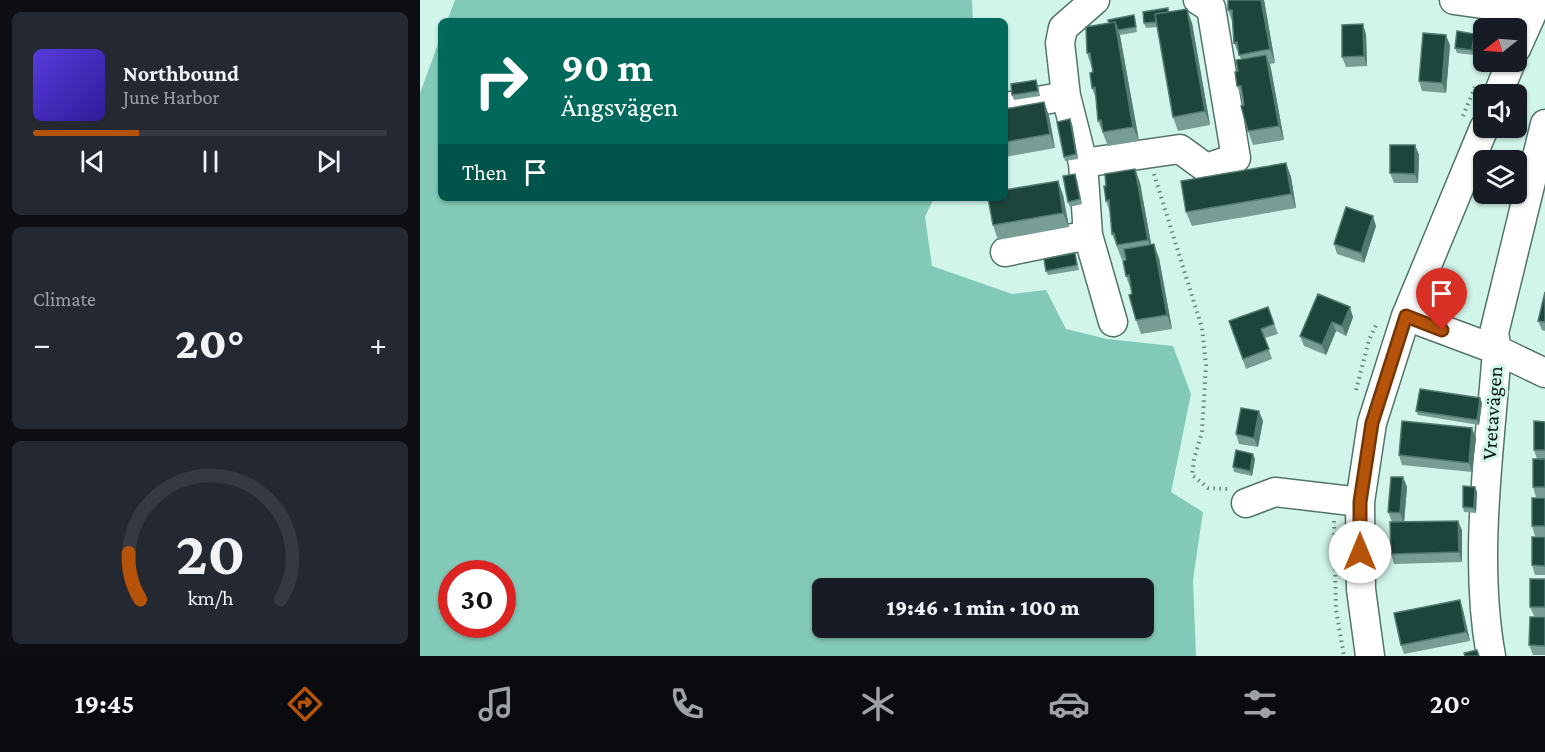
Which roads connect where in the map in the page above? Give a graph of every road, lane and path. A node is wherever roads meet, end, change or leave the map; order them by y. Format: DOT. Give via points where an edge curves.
graph roads {
  1 [pos="1095,0"];
  2 [pos="1198,0"];
  3 [pos="1454,0"];
  4 [pos="1536,6"];
  5 [pos="1527,25"];
  6 [pos="1066,96"];
  7 [pos="1008,106"];
  8 [pos="1545,124"];
  9 [pos="1480,138"];
  10 [pos="1150,154"];
  11 [pos="1083,163"];
  12 [pos="1539,176"];
  13 [pos="1088,235"];
  14 [pos="1005,252"];
  15 [pos="1406,316"];
  16 [pos="1113,322"];
  17 [pos="1497,350"];
  18 [pos="1545,373"];
  19 [pos="1360,502"];
  20 [pos="1246,503"];
  21 [pos="1370,656"];
  22 [pos="1491,656"];
  1 -- 6 [label="street" via="1063,27 1060,43"];
  2 -- 10 [label="street" via="1211,8 1236,158 1206,168 1180,149"];
  3 -- 4 [label="street"];
  4 -- 5 [label="street"];
  6 -- 7 [label="street"];
  6 -- 11 [label="street"];
  8 -- 12 [label="street, Vretavägen"];
  9 -- 15 [label="street"];
  10 -- 11 [label="street"];
  10 -- 20 [label="path" via="1202,328 1206,365 1203,424 1192,475 1208,488 1243,491"];
  11 -- 13 [label="street"];
  12 -- 17 [label="street, Vretavägen" via="1494,333"];
  13 -- 14 [label="street"];
  13 -- 16 [label="street"];
  15 -- 17 [label="street"];
  15 -- 19 [label="street" via="1372,423"];
  17 -- 18 [label="street"];
  17 -- 22 [label="street, Vretavägen" via="1484,541 1484,602"];
  19 -- 20 [label="street" via="1275,492"];
  19 -- 21 [label="street" via="1361,589"];
}
